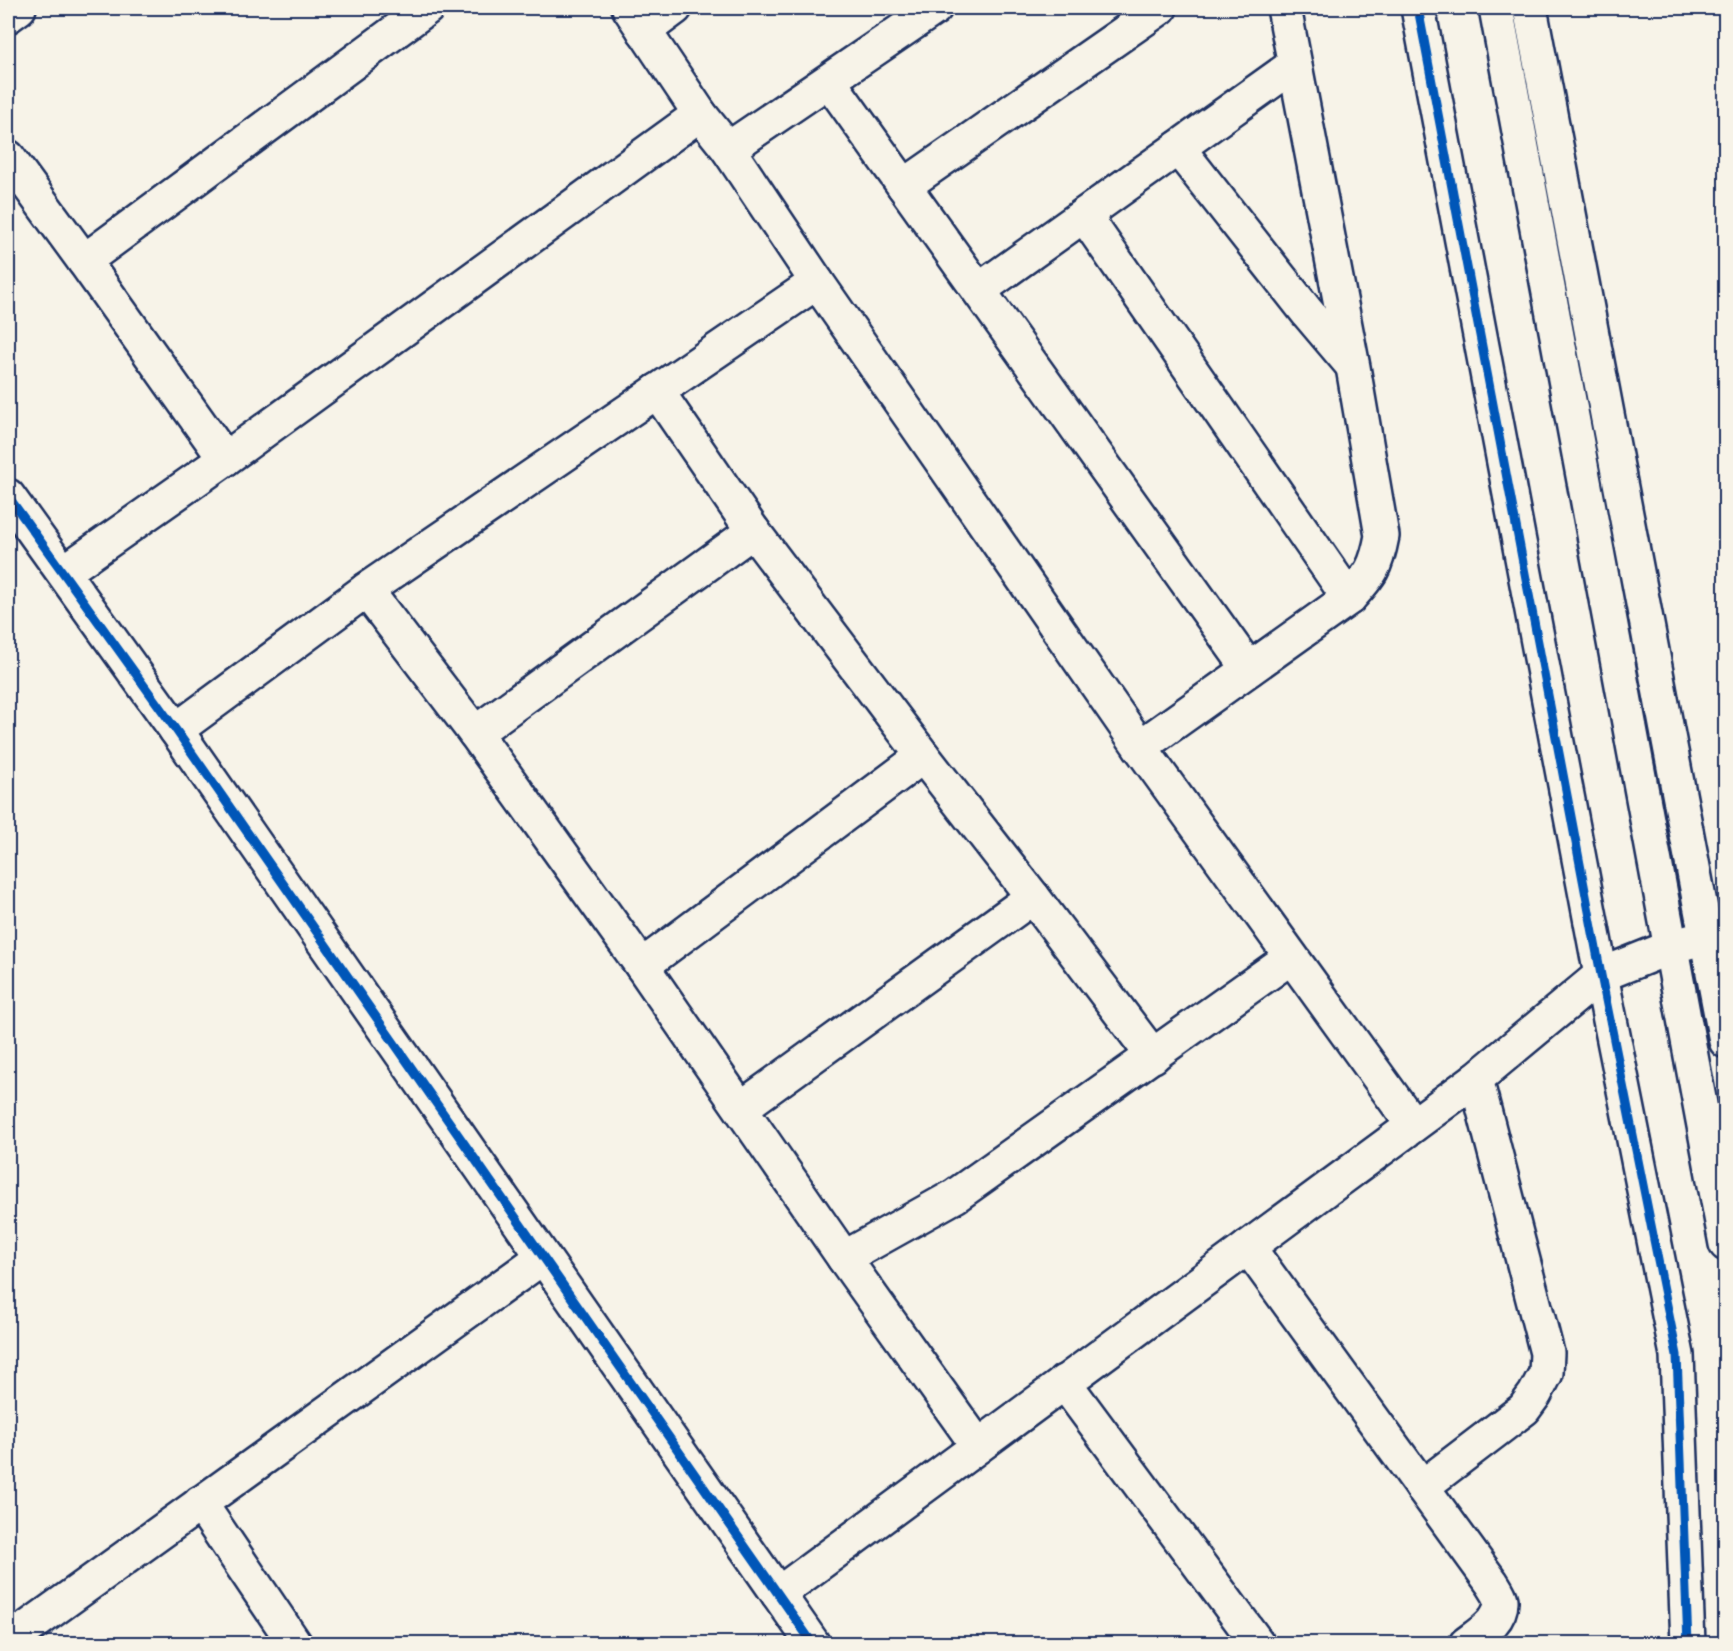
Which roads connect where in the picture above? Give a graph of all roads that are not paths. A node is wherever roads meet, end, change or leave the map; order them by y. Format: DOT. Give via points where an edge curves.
graph roads {
  1 [pos="19,8"];
  2 [pos="428,8"];
  3 [pos="675,8"];
  4 [pos="935,8"];
  5 [pos="1160,8"];
  6 [pos="1284,8"];
  7 [pos="1418,8"];
  8 [pos="1496,8"];
  9 [pos="1530,8"];
  10 [pos="8,16"];
  11 [pos="637,19"];
  12 [pos="1294,65"];
  13 [pos="829,81"];
  14 [pos="700,114"];
  15 [pos="1178,148"];
  16 [pos="728,149"];
  17 [pos="8,157"];
  18 [pos="904,186"];
  19 [pos="1084,215"];
  20 [pos="84,261"];
  21 [pos="817,282"];
  22 [pos="979,290"];
  23 [pos="1353,367"];
  24 [pos="657,391"];
  25 [pos="225,459"];
  26 [pos="8,496"];
  27 [pos="753,531"];
  28 [pos="64,572"];
  29 [pos="366,590"];
  30 [pos="1349,598"];
  31 [pos="1249,669"];
  32 [pos="176,730"];
  33 [pos="475,734"];
  34 [pos="1140,747"];
  35 [pos="923,756"];
  36 [pos="1033,897"];
  37 [pos="1706,937"];
  38 [pos="1671,947"];
  39 [pos="1291,957"];
  40 [pos="642,966"];
  41 [pos="1601,975"];
  42 [pos="1725,1041"];
  43 [pos="1152,1056"];
  44 [pos="1476,1079"];
  45 [pos="741,1108"];
  46 [pos="1413,1125"];
  47 [pos="1725,1244"];
  48 [pos="1248,1247"];
  49 [pos="543,1257"];
  50 [pos="844,1258"];
  51 [pos="1064,1382"];
  52 [pos="978,1446"];
  53 [pos="1422,1487"];
  54 [pos="200,1503"];
  55 [pos="778,1594"];
  56 [pos="8,1642"];
  57 [pos="295,1644"];
  58 [pos="813,1644"];
  59 [pos="1258,1644"];
  60 [pos="1466,1644"];
  61 [pos="1688,1644"];
  1 -- 10 [label="street"];
  2 -- 20 [label="street"];
  3 -- 11 [label="street"];
  4 -- 13 [label="street"];
  5 -- 18 [label="street"];
  6 -- 12 [label="street"];
  7 -- 41 [label="street"];
  8 -- 38 [label="street"];
  9 -- 37 [label="street"];
  11 -- 14 [label="street"];
  12 -- 15 [label="street"];
  12 -- 23 [label="street"];
  13 -- 16 [label="street"];
  13 -- 18 [label="street"];
  14 -- 16 [label="street"];
  14 -- 25 [label="street"];
  15 -- 19 [label="street"];
  15 -- 23 [label="street"];
  16 -- 21 [label="street"];
  17 -- 20 [label="street"];
  18 -- 22 [label="street"];
  19 -- 22 [label="street"];
  19 -- 30 [label="street"];
  20 -- 25 [label="street"];
  21 -- 24 [label="street"];
  21 -- 34 [label="street"];
  22 -- 31 [label="street"];
  23 -- 30 [label="street" via="1382,536 1370,576"];
  24 -- 27 [label="street"];
  24 -- 29 [label="street"];
  25 -- 28 [label="street"];
  26 -- 28 [label="street"];
  27 -- 33 [label="street"];
  27 -- 35 [label="street"];
  28 -- 32 [label="street"];
  29 -- 32 [label="street"];
  29 -- 33 [label="street"];
  30 -- 31 [label="street"];
  31 -- 34 [label="street"];
  32 -- 49 [label="street"];
  33 -- 40 [label="street"];
  34 -- 39 [label="street"];
  35 -- 36 [label="street"];
  35 -- 40 [label="street"];
  36 -- 43 [label="street"];
  36 -- 45 [label="street"];
  37 -- 38 [label="street"];
  37 -- 42 [label="street"];
  38 -- 41 [label="street"];
  38 -- 47 [label="street"];
  39 -- 43 [label="street"];
  39 -- 46 [label="street"];
  40 -- 45 [label="street"];
  41 -- 44 [label="street"];
  41 -- 61 [label="street" via="1677,1355"];
  43 -- 50 [label="street" via="955,1196"];
  44 -- 46 [label="street"];
  44 -- 53 [label="street" via="1547,1353 1546,1373 1524,1409"];
  45 -- 50 [label="street"];
  46 -- 48 [label="street"];
  48 -- 51 [label="street"];
  48 -- 53 [label="street"];
  49 -- 54 [label="street"];
  49 -- 55 [label="street"];
  50 -- 52 [label="street"];
  51 -- 52 [label="street"];
  51 -- 59 [label="street"];
  52 -- 55 [label="street"];
  53 -- 60 [label="street" via="1501,1600 1489,1627"];
  54 -- 56 [label="street"];
  54 -- 57 [label="street"];
  55 -- 58 [label="street"];
}
